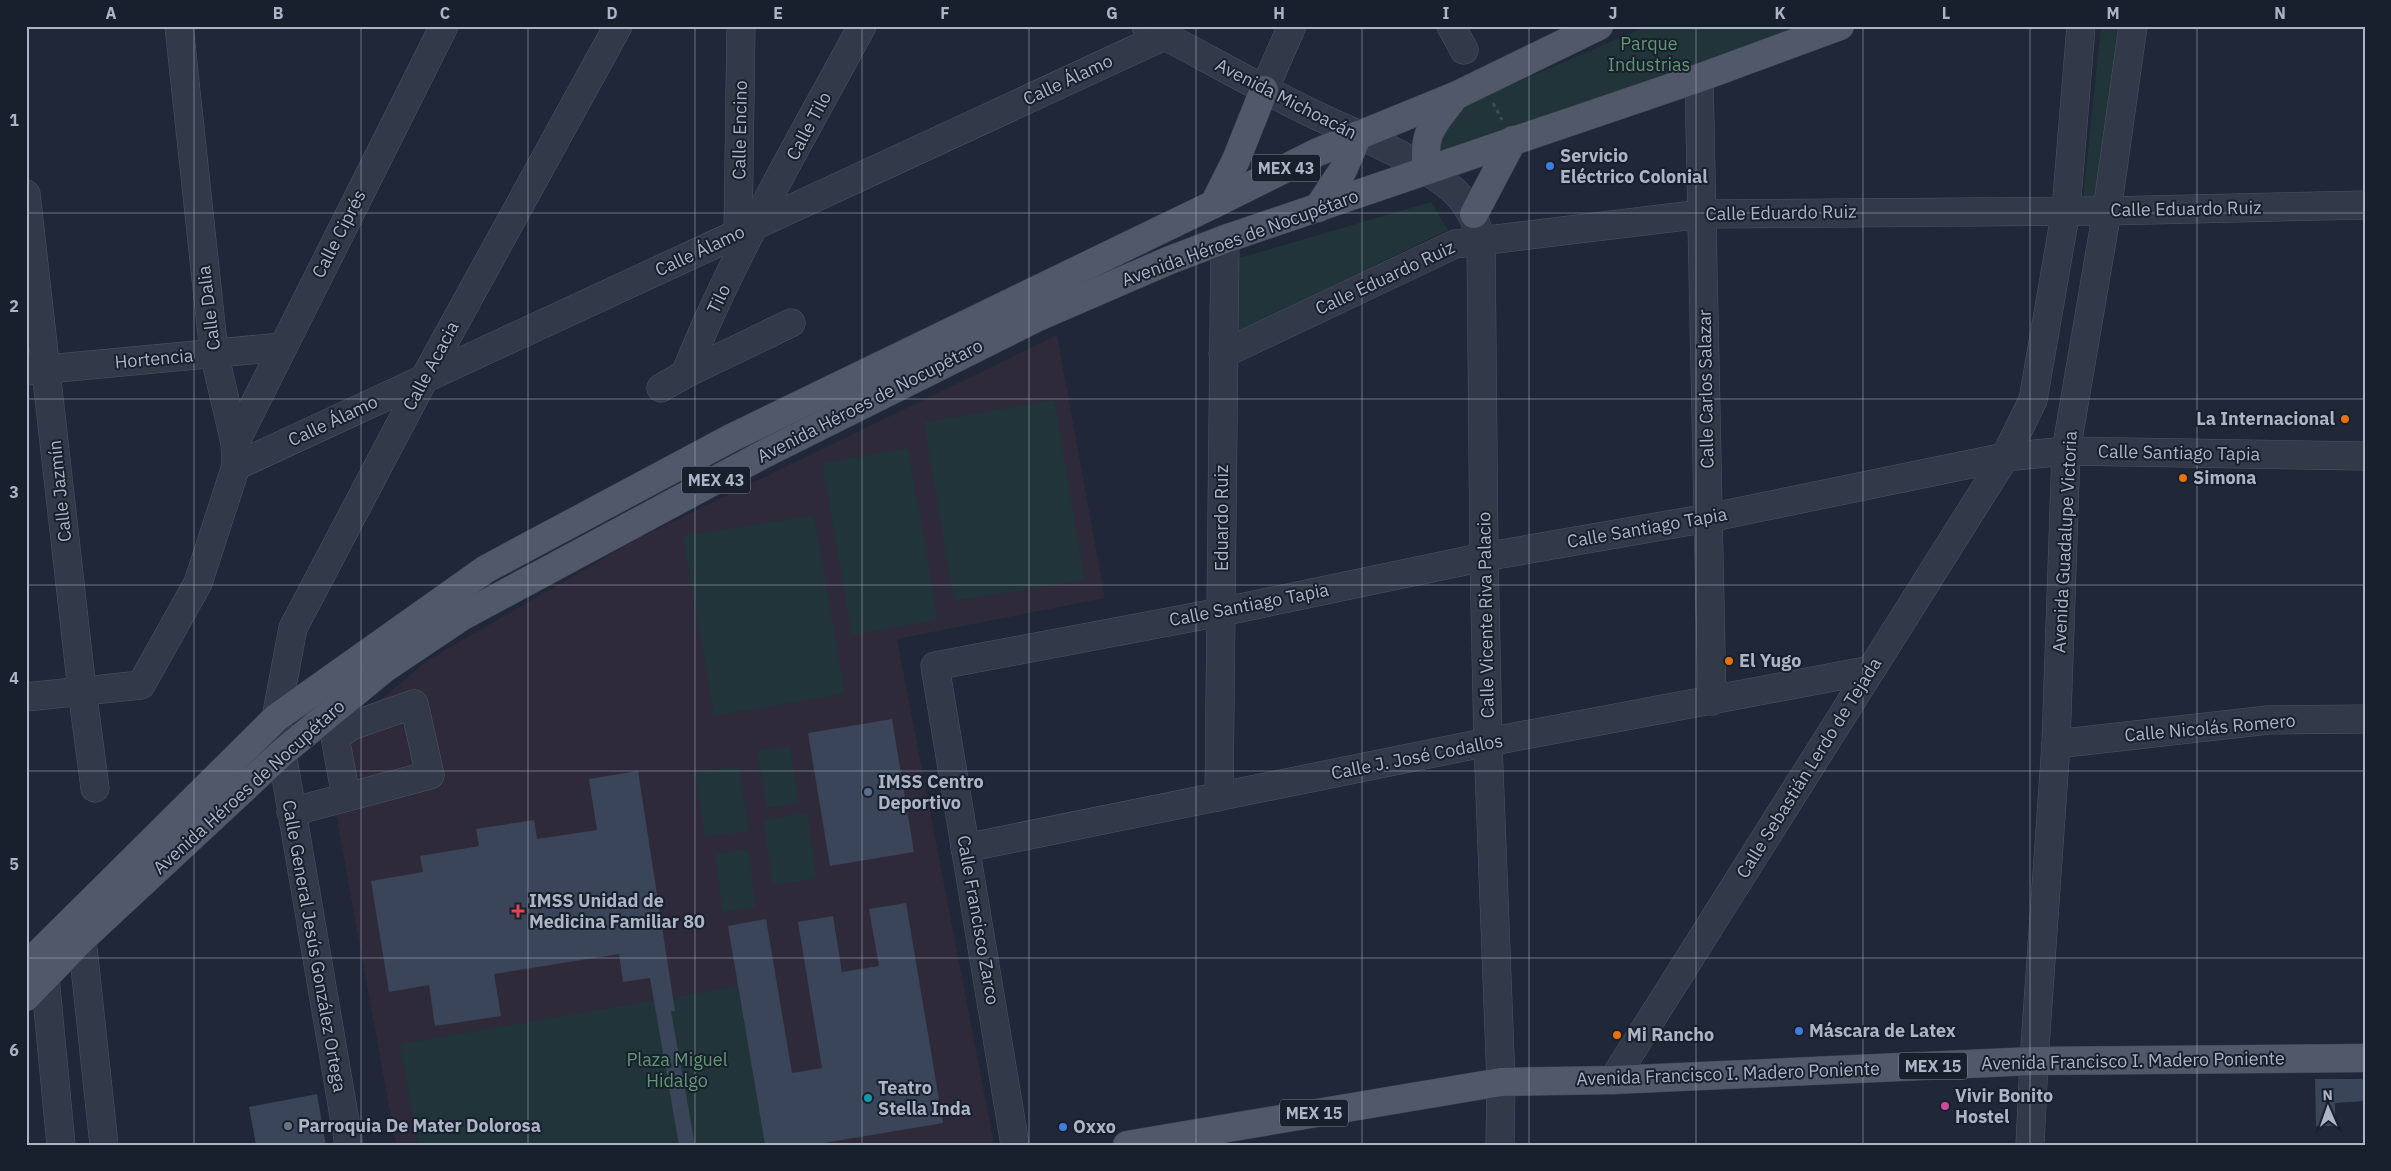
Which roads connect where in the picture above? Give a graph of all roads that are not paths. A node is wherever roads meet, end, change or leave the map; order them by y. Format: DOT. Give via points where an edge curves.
graph roads {
  1 [pos="179,26"];
  2 [pos="444,26"];
  3 [pos="618,26"];
  4 [pos="741,26"];
  5 [pos="862,26"];
  6 [pos="1292,26"];
  7 [pos="1452,26"];
  8 [pos="1599,26"];
  9 [pos="1840,26"];
  10 [pos="2081,26"];
  11 [pos="2133,26"];
  12 [pos="1158,29"];
  13 [pos="1464,50"];
  14 [pos="1699,78"];
  15 [pos="1264,90"];
  16 [pos="1455,96"];
  17 [pos="1358,135"];
  18 [pos="1513,140"];
  19 [pos="1426,170"];
  20 [pos="26,194"];
  21 [pos="1214,204"];
  22 [pos="2365,205"];
  23 [pos="1318,208"];
  24 [pos="2066,210"];
  25 [pos="2107,211"];
  26 [pos="1474,214"];
  27 [pos="1702,214"];
  28 [pos="747,229"];
  29 [pos="1225,239"];
  30 [pos="1481,242"];
  31 [pos="791,323"];
  32 [pos="282,346"];
  33 [pos="214,353"];
  34 [pos="1223,354"];
  35 [pos="36,370"];
  36 [pos="685,374"];
  37 [pos="424,379"];
  38 [pos="661,388"];
  39 [pos="2066,451"];
  40 [pos="236,454"];
  41 [pos="2365,456"];
  42 [pos="2005,457"];
  43 [pos="1708,518"];
  44 [pos="1484,557"];
  45 [pos="1221,612"];
  46 [pos="935,666"];
  47 [pos="1870,670"];
  48 [pos="82,690"];
  49 [pos="26,696"];
  50 [pos="1712,701"];
  51 [pos="276,718"];
  52 [pos="2365,719"];
  53 [pos="1488,742"];
  54 [pos="2056,744"];
  55 [pos="283,752"];
  56 [pos="95,788"];
  57 [pos="346,797"];
  58 [pos="1219,797"];
  59 [pos="291,812"];
  60 [pos="965,848"];
  61 [pos="82,939"];
  62 [pos="36,972"];
  63 [pos="26,997"];
  64 [pos="2365,1058"];
  65 [pos="2034,1061"];
  66 [pos="1613,1080"];
  67 [pos="1501,1082"];
  68 [pos="60,1145"];
  69 [pos="104,1145"];
  70 [pos="349,1145"];
  71 [pos="1015,1145"];
  72 [pos="1127,1145"];
  73 [pos="1500,1145"];
  74 [pos="2030,1145"];
  1 -- 33 [label="street, Calle Dalia"];
  2 -- 32 [label="street, Calle Ciprés"];
  3 -- 37 [label="street, Calle Acacia"];
  4 -- 28 [label="street, Calle Encino"];
  5 -- 28 [label="street, Calle Tilo"];
  6 -- 15 [label="street"];
  7 -- 13 [label="street"];
  8 -- 16 [label="main road, Avenida Héroes de Nocupétaro / MEX 43"];
  9 -- 14 [label="main road, Avenida Héroes de Nocupétaro / MEX 43"];
  10 -- 24 [label="street"];
  11 -- 25 [label="street, Avenida Guadalupe Victoria"];
  12 -- 15 [label="street, Avenida Michoacán"];
  12 -- 28 [label="street, Calle Álamo"];
  14 -- 18 [label="main road, Avenida Héroes de Nocupétaro / MEX 43"];
  14 -- 27 [label="street, Calle Carlos Salazar"];
  15 -- 17 [label="street, Avenida Michoacán"];
  15 -- 21 [label="main road"];
  16 -- 17 [label="main road, Avenida Héroes de Nocupétaro / MEX 43"];
  16 -- 19 [label="main road" via="1427,135 1424,149"];
  17 -- 19 [label="street, Avenida Michoacán"];
  17 -- 21 [label="main road, Avenida Héroes de Nocupétaro / MEX 43"];
  17 -- 23 [label="main road" via="1343,170"];
  18 -- 19 [label="main road, Avenida Héroes de Nocupétaro / MEX 43"];
  18 -- 26 [label="main road"];
  19 -- 23 [label="main road, Avenida Héroes de Nocupétaro / MEX 43"];
  19 -- 26 [label="street, Calle Vicente Riva Palacio" via="1454,191"];
  20 -- 35 [label="street, Calle Jazmín"];
  21 -- 51 [label="main road, Avenida Héroes de Nocupétaro / MEX 43" via="731,438 486,569"];
  22 -- 25 [label="street, Calle Eduardo Ruiz"];
  23 -- 29 [label="main road, Avenida Héroes de Nocupétaro / MEX 43"];
  24 -- 25 [label="street, Calle Eduardo Ruiz"];
  24 -- 27 [label="street, Calle Eduardo Ruiz"];
  24 -- 42 [label="street" via="2033,400"];
  25 -- 39 [label="street, Avenida Guadalupe Victoria"];
  26 -- 30 [label="street, Calle Vicente Riva Palacio"];
  27 -- 30 [label="street, Calle Eduardo Ruiz"];
  27 -- 43 [label="street, Calle Carlos Salazar"];
  28 -- 36 [label="street, Tilo"];
  28 -- 37 [label="street, Calle Álamo"];
  29 -- 34 [label="street, Eduardo Ruiz"];
  29 -- 55 [label="main road, Avenida Héroes de Nocupétaro / MEX 43" via="1036,318 762,455 461,617 386,668"];
  30 -- 34 [label="street, Calle Eduardo Ruiz" via="1455,244"];
  30 -- 44 [label="street, Calle Vicente Riva Palacio"];
  31 -- 36 [label="street"];
  32 -- 33 [label="street, Hortencia"];
  32 -- 40 [label="street, Calle Ciprés"];
  33 -- 35 [label="street, Hortencia"];
  33 -- 40 [label="street, Calle Dalia"];
  34 -- 45 [label="street, Eduardo Ruiz"];
  35 -- 48 [label="street, Calle Jazmín"];
  36 -- 38 [label="street"];
  37 -- 40 [label="street, Calle Álamo"];
  37 -- 51 [label="street, Calle Acacia" via="293,628"];
  39 -- 41 [label="street, Calle Santiago Tapia"];
  39 -- 42 [label="street, Calle Santiago Tapia"];
  39 -- 54 [label="street, Avenida Guadalupe Victoria"];
  40 -- 48 [label="street" via="198,583 141,685"];
  42 -- 43 [label="street, Calle Santiago Tapia"];
  42 -- 47 [label="street, Calle Sebastián Lerdo de Tejada"];
  43 -- 44 [label="street, Calle Santiago Tapia"];
  43 -- 50 [label="street, Calle Carlos Salazar"];
  44 -- 45 [label="street, Calle Santiago Tapia"];
  44 -- 53 [label="street, Calle Vicente Riva Palacio"];
  45 -- 46 [label="street, Calle Santiago Tapia"];
  45 -- 58 [label="street, Eduardo Ruiz"];
  46 -- 60 [label="street, Calle Francisco Zarco"];
  47 -- 50 [label="street, Calle J. José Codallos"];
  47 -- 66 [label="street, Calle Sebastián Lerdo de Tejada"];
  48 -- 49 [label="street"];
  48 -- 56 [label="street, Calle Jazmín"];
  50 -- 53 [label="street, Calle J. José Codallos"];
  51 -- 55 [label="street, Calle General Jesús González Ortega"];
  51 -- 62 [label="main road, Avenida Héroes de Nocupétaro / MEX 43"];
  52 -- 54 [label="street, Calle Nicolás Romero" via="2268,720"];
  53 -- 58 [label="street, Calle J. José Codallos"];
  53 -- 67 [label="street, Calle Vicente Riva Palacio"];
  54 -- 65 [label="street, Avenida Guadalupe Victoria"];
  55 -- 59 [label="street, Calle General Jesús González Ortega"];
  55 -- 61 [label="main road, Avenida Héroes de Nocupétaro / MEX 43"];
  57 -- 59 [label="street"];
  58 -- 60 [label="street, Calle J. José Codallos"];
  59 -- 70 [label="street, Calle General Jesús González Ortega"];
  60 -- 71 [label="street, Calle Francisco Zarco"];
  61 -- 62 [label="main road, Avenida Héroes de Nocupétaro / MEX 43"];
  61 -- 69 [label="street"];
  62 -- 63 [label="main road, Avenida Héroes de Nocupétaro / MEX 43"];
  62 -- 68 [label="street"];
  64 -- 65 [label="main road, Avenida Francisco I. Madero Poniente / MEX 15"];
  65 -- 66 [label="main road, Avenida Francisco I. Madero Poniente / MEX 15"];
  65 -- 74 [label="street, Avenida Guadalupe Victoria"];
  66 -- 67 [label="main road, Avenida Francisco I. Madero Poniente / MEX 15"];
  67 -- 72 [label="main road, Avenida Francisco I. Madero Poniente / MEX 15"];
  67 -- 73 [label="street, Calle Vicente Riva Palacio"];
}
